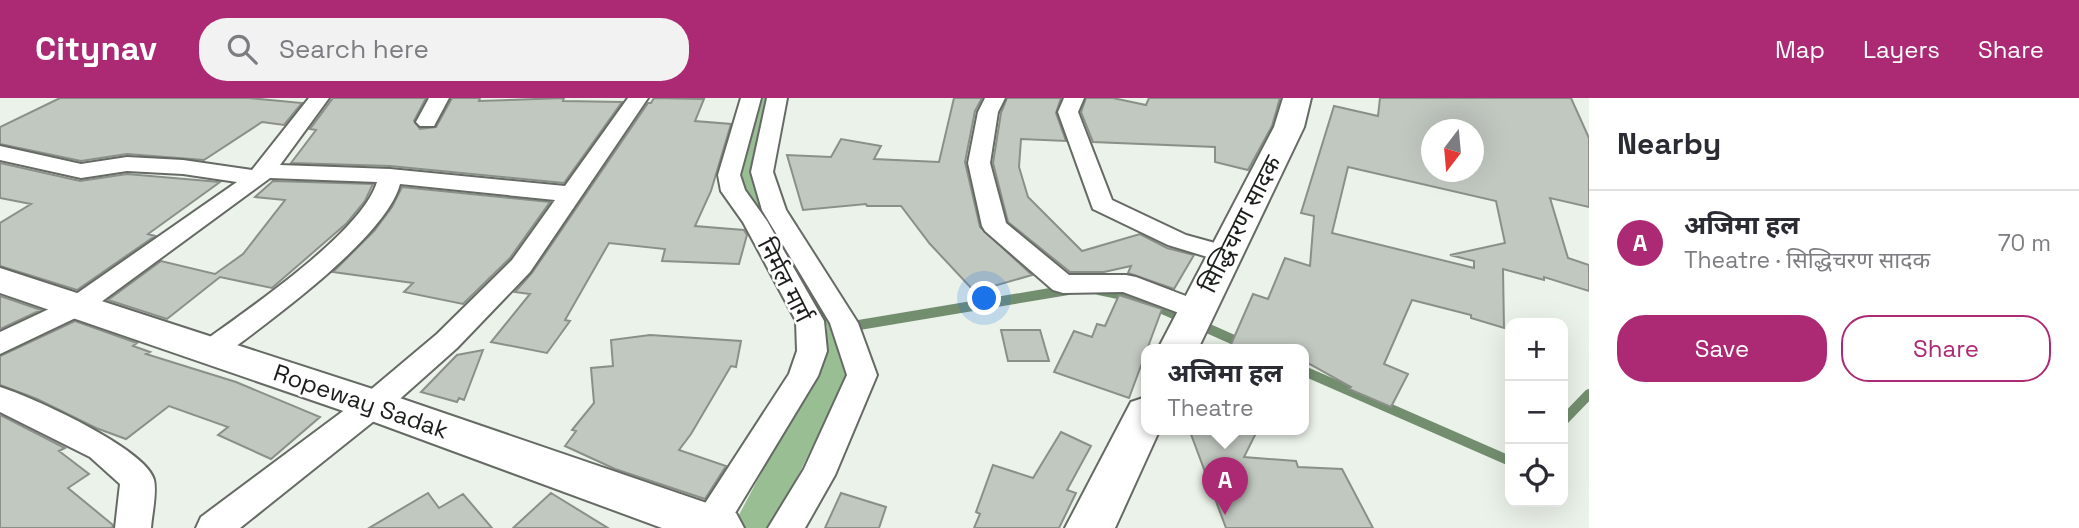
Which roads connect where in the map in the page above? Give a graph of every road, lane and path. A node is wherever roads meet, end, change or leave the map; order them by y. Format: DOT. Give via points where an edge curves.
graph roads {
  1 [pos="318,98"];
  2 [pos="439,98"];
  3 [pos="638,98"];
  4 [pos="751,98"];
  5 [pos="777,98"];
  6 [pos="995,98"];
  7 [pos="1074,98"];
  8 [pos="1297,98"];
  9 [pos="428,122"];
  10 [pos="0,153"];
  11 [pos="34,160"];
  12 [pos="261,174"];
  13 [pos="0,176"];
  14 [pos="390,176"];
  15 [pos="569,194"];
  16 [pos="1224,254"];
  17 [pos="0,280"];
  18 [pos="76,307"];
  19 [pos="1187,331"];
  20 [pos="0,344"];
  21 [pos="210,351"];
  22 [pos="0,398"];
  23 [pos="373,405"];
  24 [pos="1141,423"];
  25 [pos="712,527"];
  26 [pos="133,528"];
  27 [pos="214,528"];
  28 [pos="786,528"];
  29 [pos="1090,528"];
  1 -- 12 [label="street"];
  2 -- 9 [label="street"];
  3 -- 15 [label="street"];
  4 -- 25 [label="street, निर्मल मार्ग" via="729,175 733,191 755,221 810,321 812,351 803,376"];
  5 -- 28 [label="street" via="762,172 774,210 844,323 862,375 818,475"];
  6 -- 19 [label="street" via="979,163 994,226 1063,284 1126,283 1149,290"];
  7 -- 16 [label="street" via="1068,112 1102,204 1177,240"];
  8 -- 16 [label="main road, सिद्धिचरण सादक" via="1289,127"];
  10 -- 11 [label="street"];
  11 -- 12 [label="street" via="81,171 138,165"];
  11 -- 13 [label="street"];
  12 -- 14 [label="street"];
  12 -- 18 [label="street"];
  14 -- 15 [label="street"];
  14 -- 21 [label="street" via="384,198 343,245"];
  15 -- 23 [label="street" via="522,266 447,341"];
  16 -- 19 [label="main road, सिद्धिचरण सादक"];
  17 -- 18 [label="main road, Ropeway Sadak"];
  18 -- 20 [label="street"];
  18 -- 21 [label="main road, Ropeway Sadak"];
  21 -- 23 [label="main road, Ropeway Sadak"];
  22 -- 26 [label="street" via="102,449 137,480"];
  23 -- 25 [label="main road, Ropeway Sadak"];
  23 -- 27 [label="street"];
  24 -- 29 [label="main road"];
}
